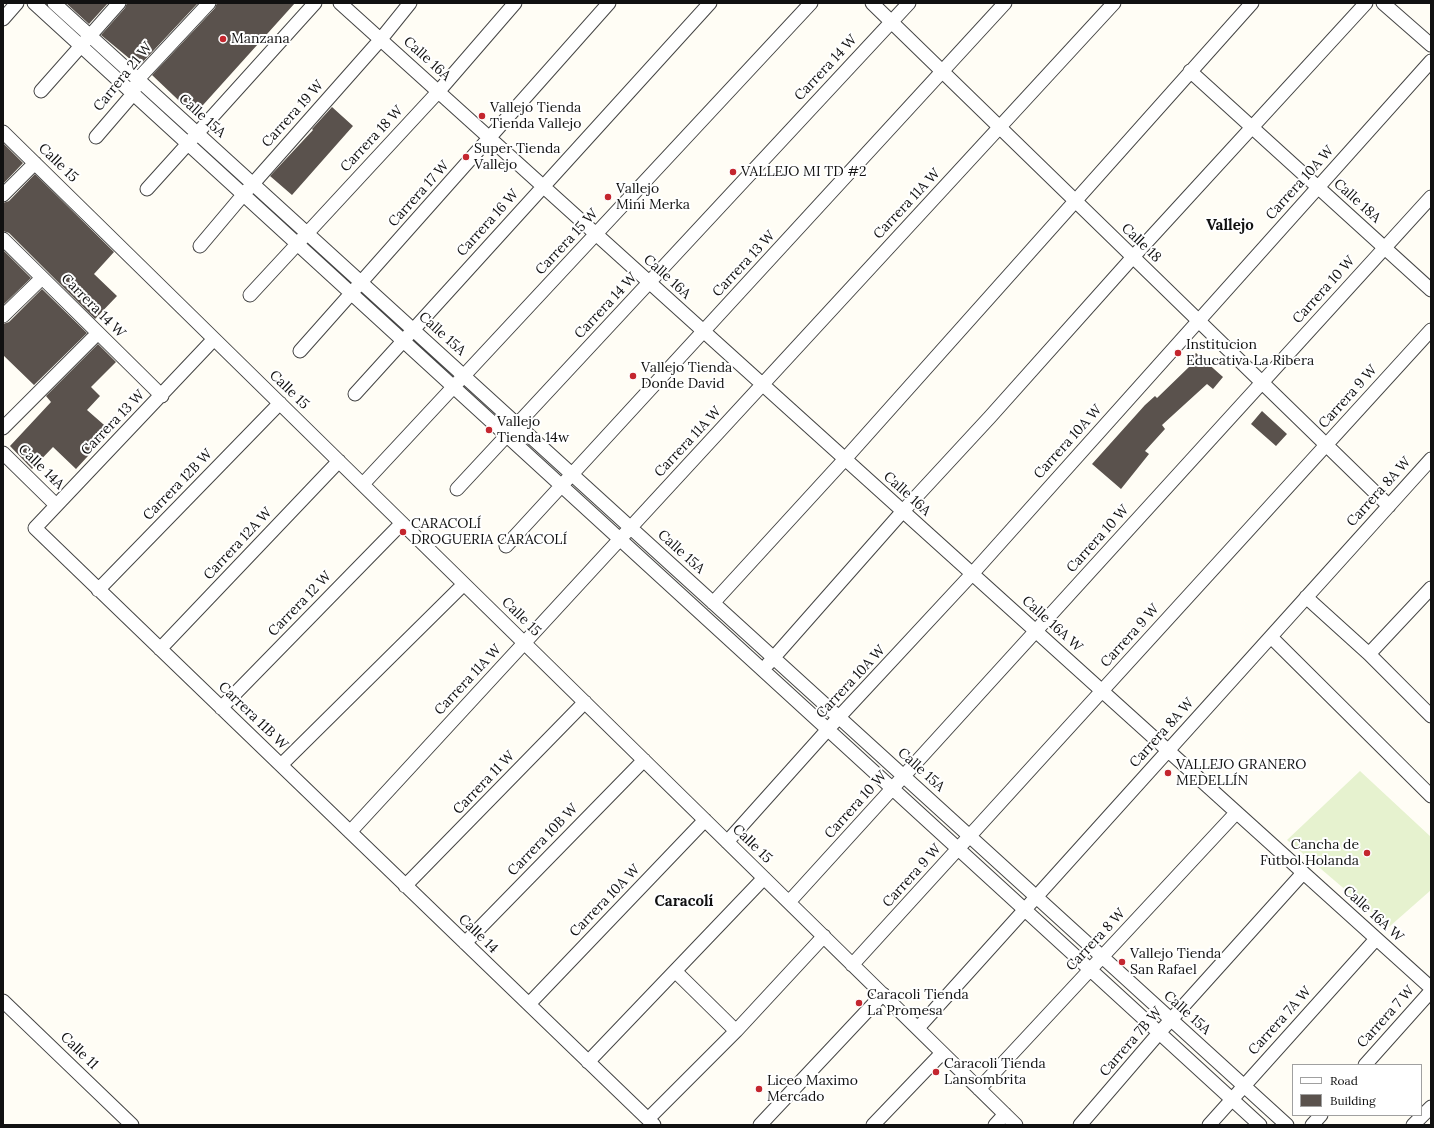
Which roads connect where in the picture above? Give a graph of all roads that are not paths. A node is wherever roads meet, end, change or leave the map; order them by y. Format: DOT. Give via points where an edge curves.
graph roads {
  1 [pos="17,3"];
  2 [pos="34,3"];
  3 [pos="54,3"];
  4 [pos="119,3"];
  5 [pos="209,3"];
  6 [pos="315,3"];
  7 [pos="340,3"];
  8 [pos="410,3"];
  9 [pos="516,3"];
  10 [pos="710,3"];
  11 [pos="811,3"];
  12 [pos="872,3"];
  13 [pos="909,3"];
  14 [pos="1005,3"];
  15 [pos="1114,3"];
  16 [pos="1252,3"];
  17 [pos="1366,3"];
  18 [pos="1383,3"];
  19 [pos="604,5"];
  20 [pos="3,19"];
  21 [pos="891,22"];
  22 [pos="90,36"];
  23 [pos="380,39"];
  24 [pos="1431,45"];
  25 [pos="81,46"];
  26 [pos="1431,61"];
  27 [pos="1190,71"];
  28 [pos="942,72"];
  29 [pos="138,79"];
  30 [pos="41,91"];
  31 [pos="438,92"];
  32 [pos="133,94"];
  33 [pos="1000,128"];
  34 [pos="1252,128"];
  35 [pos="3,132"];
  36 [pos="198,134"];
  37 [pos="96,136"];
  38 [pos="490,138"];
  39 [pos="188,144"];
  40 [pos="35,163"];
  41 [pos="253,184"];
  42 [pos="543,186"];
  43 [pos="1318,187"];
  44 [pos="147,189"];
  45 [pos="243,195"];
  46 [pos="3,196"];
  47 [pos="1431,196"];
  48 [pos="1074,200"];
  49 [pos="307,233"];
  50 [pos="596,234"];
  51 [pos="3,239"];
  52 [pos="297,244"];
  53 [pos="200,246"];
  54 [pos="1385,248"];
  55 [pos="1133,257"];
  56 [pos="42,278"];
  57 [pos="361,282"];
  58 [pos="649,282"];
  59 [pos="1431,290"];
  60 [pos="351,294"];
  61 [pos="250,295"];
  62 [pos="3,316"];
  63 [pos="1198,320"];
  64 [pos="413,330"];
  65 [pos="1431,330"];
  66 [pos="704,331"];
  67 [pos="98,334"];
  68 [pos="214,339"];
  69 [pos="403,341"];
  70 [pos="300,351"];
  71 [pos="464,376"];
  72 [pos="1262,383"];
  73 [pos="762,384"];
  74 [pos="454,387"];
  75 [pos="355,394"];
  76 [pos="162,396"];
  77 [pos="280,403"];
  78 [pos="517,424"];
  79 [pos="3,428"];
  80 [pos="507,436"];
  81 [pos="1326,445"];
  82 [pos="3,453"];
  83 [pos="845,459"];
  84 [pos="1431,459"];
  85 [pos="339,461"];
  86 [pos="572,474"];
  87 [pos="363,484"];
  88 [pos="562,486"];
  89 [pos="457,490"];
  90 [pos="56,505"];
  91 [pos="1389,506"];
  92 [pos="903,511"];
  93 [pos="402,523"];
  94 [pos="630,527"];
  95 [pos="35,528"];
  96 [pos="620,539"];
  97 [pos="506,546"];
  98 [pos="972,574"];
  99 [pos="464,584"];
  100 [pos="1431,588"];
  101 [pos="98,590"];
  102 [pos="700,590"];
  103 [pos="1306,597"];
  104 [pos="689,602"];
  105 [pos="713,603"];
  106 [pos="1035,631"];
  107 [pos="1271,637"];
  108 [pos="524,643"];
  109 [pos="160,649"];
  110 [pos="1369,654"];
  111 [pos="773,657"];
  112 [pos="762,669"];
  113 [pos="1102,691"];
  114 [pos="585,702"];
  115 [pos="221,708"];
  116 [pos="1431,716"];
  117 [pos="839,717"];
  118 [pos="828,730"];
  119 [pos="1168,751"];
  120 [pos="644,760"];
  121 [pos="280,765"];
  122 [pos="904,776"];
  123 [pos="892,788"];
  124 [pos="1431,796"];
  125 [pos="1236,813"];
  126 [pos="705,820"];
  127 [pos="350,832"];
  128 [pos="970,836"];
  129 [pos="727,842"];
  130 [pos="958,849"];
  131 [pos="1303,873"];
  132 [pos="764,878"];
  133 [pos="405,886"];
  134 [pos="1036,897"];
  135 [pos="789,902"];
  136 [pos="1025,910"];
  137 [pos="824,936"];
  138 [pos="1376,939"];
  139 [pos="465,943"];
  140 [pos="1103,957"];
  141 [pos="852,965"];
  142 [pos="1090,970"];
  143 [pos="675,971"];
  144 [pos="1431,990"];
  145 [pos="883,994"];
  146 [pos="3,1001"];
  147 [pos="529,1004"];
  148 [pos="1171,1019"];
  149 [pos="918,1028"];
  150 [pos="736,1031"];
  151 [pos="1159,1033"];
  152 [pos="942,1053"];
  153 [pos="588,1062"];
  154 [pos="1366,1064"];
  155 [pos="1244,1086"];
  156 [pos="980,1089"];
  157 [pos="1232,1099"];
  158 [pos="1431,1107"];
  159 [pos="1005,1114"];
  160 [pos="1320,1116"];
  161 [pos="651,1122"];
  162 [pos="132,1125"];
  163 [pos="760,1125"];
  164 [pos="873,1125"];
  165 [pos="994,1125"];
  166 [pos="1016,1125"];
  167 [pos="1080,1125"];
  168 [pos="1209,1125"];
  169 [pos="1260,1125"];
  170 [pos="1287,1125"];
  171 [pos="1312,1125"];
  172 [pos="1413,1125"];
  1 -- 20 [label="street"];
  2 -- 25 [label="street"];
  3 -- 22 [label="street, Calle 15A"];
  4 -- 22 [label="street"];
  5 -- 29 [label="street, Carrera 21 W"];
  6 -- 36 [label="street"];
  7 -- 23 [label="street, Calle 16A"];
  8 -- 23 [label="street, Carrera 19 W"];
  9 -- 31 [label="street, Carrera 18 W"];
  10 -- 42 [label="street, Carrera 16 W"];
  11 -- 50 [label="street, Carrera 15 W"];
  12 -- 21 [label="street, Calle 18"];
  13 -- 21 [label="street, Carrera 14 W"];
  14 -- 28 [label="street, Carrera 13 W"];
  15 -- 33 [label="street, Carrera 11A W"];
  16 -- 27 [label="street"];
  17 -- 34 [label="street"];
  18 -- 24 [label="street"];
  19 -- 38 [label="street, Carrera 17 W"];
  21 -- 28 [label="street, Calle 18"];
  21 -- 58 [label="street, Carrera 14 W"];
  22 -- 25 [label="street"];
  22 -- 29 [label="street, Calle 15A"];
  23 -- 31 [label="street, Calle 16A"];
  23 -- 41 [label="street, Carrera 19 W"];
  25 -- 30 [label="street"];
  25 -- 32 [label="street"];
  26 -- 43 [label="street, Carrera 10A W"];
  27 -- 34 [label="street, Calle 18A"];
  27 -- 48 [label="street"];
  28 -- 33 [label="street, Calle 18"];
  28 -- 66 [label="street, Carrera 13 W"];
  29 -- 32 [label="street, Carrera 21 W"];
  29 -- 36 [label="street, Calle 15A"];
  31 -- 38 [label="street, Calle 16A"];
  31 -- 49 [label="street, Carrera 18 W"];
  32 -- 37 [label="street, Carrera 21 W"];
  32 -- 39 [label="street"];
  33 -- 48 [label="street, Calle 18"];
  33 -- 73 [label="street, Carrera 11A W"];
  34 -- 43 [label="street, Calle 18A"];
  34 -- 55 [label="street"];
  35 -- 40 [label="street, Calle 15"];
  36 -- 39 [label="street"];
  36 -- 41 [label="street, Calle 15A"];
  38 -- 42 [label="street, Calle 16A"];
  38 -- 57 [label="street, Carrera 17 W"];
  39 -- 44 [label="street"];
  39 -- 45 [label="street"];
  40 -- 46 [label="street"];
  40 -- 68 [label="street, Calle 15"];
  41 -- 45 [label="street, Carrera 19 W"];
  41 -- 49 [label="street, Calle 15A"];
  42 -- 50 [label="street, Calle 16A"];
  42 -- 64 [label="street, Carrera 16 W"];
  43 -- 54 [label="street, Calle 18A"];
  43 -- 63 [label="street, Carrera 10A W"];
  45 -- 52 [label="street"];
  45 -- 53 [label="street, Carrera 19 W"];
  47 -- 54 [label="street, Carrera 10 W"];
  48 -- 55 [label="street, Calle 18"];
  48 -- 83 [label="street"];
  49 -- 52 [label="street, Carrera 18 W"];
  49 -- 57 [label="street, Calle 15A"];
  50 -- 58 [label="street, Calle 16A"];
  50 -- 71 [label="street, Carrera 15 W"];
  51 -- 56 [label="street, Carrera 14 W"];
  52 -- 60 [label="street"];
  52 -- 61 [label="street, Carrera 18 W"];
  54 -- 59 [label="street, Calle 18A"];
  54 -- 72 [label="street, Carrera 10 W"];
  55 -- 63 [label="street, Calle 18"];
  55 -- 92 [label="street"];
  56 -- 62 [label="street"];
  56 -- 67 [label="street, Carrera 14 W"];
  57 -- 60 [label="street, Carrera 17 W"];
  57 -- 64 [label="street, Calle 15A"];
  58 -- 66 [label="street, Calle 16A"];
  58 -- 78 [label="street, Carrera 14 W"];
  60 -- 69 [label="street"];
  60 -- 70 [label="street, Carrera 17 W"];
  63 -- 72 [label="street, Calle 18"];
  63 -- 98 [label="street, Carrera 10A W"];
  64 -- 69 [label="street, Carrera 16 W"];
  64 -- 71 [label="street, Calle 15A"];
  65 -- 81 [label="street, Carrera 9 W"];
  66 -- 73 [label="street, Calle 16A"];
  66 -- 86 [label="street, Carrera 13 W"];
  67 -- 76 [label="street, Carrera 14 W"];
  67 -- 79 [label="street"];
  68 -- 76 [label="street, Carrera 13 W"];
  68 -- 77 [label="street, Calle 15"];
  69 -- 74 [label="street"];
  69 -- 75 [label="street, Carrera 16 W"];
  71 -- 74 [label="street, Carrera 15 W"];
  71 -- 78 [label="street, Calle 15A"];
  72 -- 81 [label="street, Calle 18"];
  72 -- 106 [label="street, Carrera 10 W"];
  73 -- 83 [label="street, Calle 16A"];
  73 -- 94 [label="street, Carrera 11A W"];
  74 -- 80 [label="street"];
  74 -- 87 [label="street, Carrera 15 W"];
  76 -- 90 [label="street, Carrera 13 W"];
  77 -- 85 [label="street, Calle 15"];
  77 -- 101 [label="street, Carrera 12B W"];
  78 -- 80 [label="street, Carrera 14 W"];
  78 -- 86 [label="street, Calle 15A"];
  80 -- 88 [label="street"];
  80 -- 89 [label="street, Carrera 14 W"];
  81 -- 91 [label="street, Calle 18"];
  81 -- 113 [label="street, Carrera 9 W"];
  82 -- 90 [label="street, Calle 14A"];
  83 -- 92 [label="street, Calle 16A"];
  83 -- 105 [label="street"];
  84 -- 91 [label="street, Carrera 8A W"];
  85 -- 87 [label="street, Calle 15"];
  85 -- 109 [label="street, Carrera 12A W"];
  86 -- 88 [label="street, Carrera 13 W"];
  86 -- 94 [label="street, Calle 15A"];
  87 -- 93 [label="street, Calle 15"];
  88 -- 96 [label="street"];
  88 -- 97 [label="street, Carrera 13 W"];
  90 -- 95 [label="street, Carrera 13 W"];
  91 -- 103 [label="street, Carrera 8A W"];
  92 -- 98 [label="street, Calle 16A"];
  92 -- 111 [label="street"];
  93 -- 99 [label="street, Calle 15"];
  93 -- 115 [label="street, Carrera 12 W"];
  94 -- 96 [label="street, Carrera 11A W"];
  94 -- 102 [label="street, Calle 15A"];
  95 -- 101 [label="street, Carrera 11B W"];
  96 -- 104 [label="street"];
  96 -- 108 [label="street, Carrera 11A W"];
  98 -- 106 [label="street, Calle 16A W"];
  98 -- 117 [label="street, Carrera 10A W"];
  99 -- 108 [label="street, Calle 15"];
  99 -- 121 [label="street, Carrera 11B W"];
  100 -- 110 [label="street"];
  101 -- 109 [label="street, Carrera 11B W"];
  102 -- 104 [label="street"];
  102 -- 105 [label="street, Calle 15A"];
  103 -- 107 [label="street, Carrera 8A W"];
  103 -- 110 [label="street"];
  104 -- 112 [label="street"];
  105 -- 111 [label="street, Calle 15A"];
  106 -- 113 [label="street, Calle 16A W"];
  106 -- 122 [label="street, Carrera 10 W"];
  107 -- 119 [label="street, Carrera 8A W"];
  107 -- 124 [label="street"];
  108 -- 114 [label="street, Calle 15"];
  108 -- 127 [label="street, Carrera 11A W"];
  109 -- 115 [label="street, Carrera 11B W"];
  110 -- 116 [label="street"];
  111 -- 112 [label="street"];
  111 -- 117 [label="street, Calle 15A"];
  112 -- 118 [label="street"];
  113 -- 119 [label="street, Calle 16A W"];
  113 -- 128 [label="street, Carrera 9 W"];
  114 -- 120 [label="street, Calle 15"];
  114 -- 133 [label="street, Carrera 11 W"];
  115 -- 121 [label="street, Carrera 11B W"];
  117 -- 118 [label="street, Carrera 10A W"];
  117 -- 122 [label="street, Calle 15A"];
  118 -- 123 [label="street"];
  118 -- 129 [label="street, Carrera 10A W"];
  119 -- 125 [label="street, Calle 16A W"];
  119 -- 134 [label="street, Carrera 8A W"];
  120 -- 126 [label="street, Calle 15"];
  120 -- 139 [label="street, Carrera 10B W"];
  121 -- 127 [label="street, Calle 14"];
  122 -- 123 [label="street, Carrera 10 W"];
  122 -- 128 [label="street, Calle 15A"];
  123 -- 130 [label="street"];
  123 -- 135 [label="street, Carrera 10 W"];
  125 -- 131 [label="street, Calle 16A W"];
  125 -- 140 [label="street, Carrera 8 W"];
  126 -- 129 [label="street, Calle 15"];
  126 -- 147 [label="street, Carrera 10A W"];
  127 -- 133 [label="street, Calle 14"];
  128 -- 130 [label="street, Carrera 9 W"];
  128 -- 134 [label="street, Calle 15A"];
  129 -- 132 [label="street, Calle 15"];
  130 -- 136 [label="street"];
  130 -- 141 [label="street, Carrera 9 W"];
  131 -- 138 [label="street, Calle 16A W"];
  131 -- 148 [label="street, Carrera 7B W"];
  132 -- 135 [label="street, Calle 15"];
  132 -- 143 [label="street"];
  133 -- 139 [label="street, Calle 14"];
  134 -- 136 [label="street, Carrera 8A W"];
  134 -- 140 [label="street, Calle 15A"];
  135 -- 137 [label="street, Calle 15"];
  136 -- 142 [label="street"];
  136 -- 149 [label="street, Carrera 8A W"];
  137 -- 141 [label="street, Calle 15"];
  137 -- 150 [label="street"];
  138 -- 144 [label="street, Calle 16A W"];
  138 -- 155 [label="street, Carrera 7A W"];
  139 -- 147 [label="street, Calle 14"];
  140 -- 142 [label="street, Carrera 8 W"];
  140 -- 148 [label="street, Calle 15A"];
  141 -- 145 [label="street, Calle 15"];
  142 -- 151 [label="street"];
  142 -- 156 [label="street, Carrera 8 W"];
  143 -- 150 [label="street"];
  143 -- 153 [label="street"];
  144 -- 154 [label="street, Carrera 7 W"];
  145 -- 149 [label="street, Calle 15"];
  145 -- 163 [label="street"];
  146 -- 162 [label="street, Calle 11"];
  147 -- 153 [label="street, Calle 14"];
  148 -- 151 [label="street, Carrera 7B W"];
  148 -- 155 [label="street, Calle 15A"];
  149 -- 152 [label="street, Calle 15"];
  150 -- 161 [label="street"];
  151 -- 157 [label="street"];
  151 -- 167 [label="street, Carrera 7B W"];
  152 -- 156 [label="street, Calle 15"];
  152 -- 164 [label="street"];
  153 -- 161 [label="street, Calle 14"];
  155 -- 157 [label="street, Carrera 7A W"];
  155 -- 170 [label="street, Calle 15A"];
  156 -- 159 [label="street, Calle 15"];
  157 -- 168 [label="street, Carrera 7A W"];
  157 -- 169 [label="street"];
  158 -- 172 [label="street"];
  159 -- 165 [label="street"];
  159 -- 166 [label="street, Calle 15"];
  160 -- 171 [label="street"];
}
